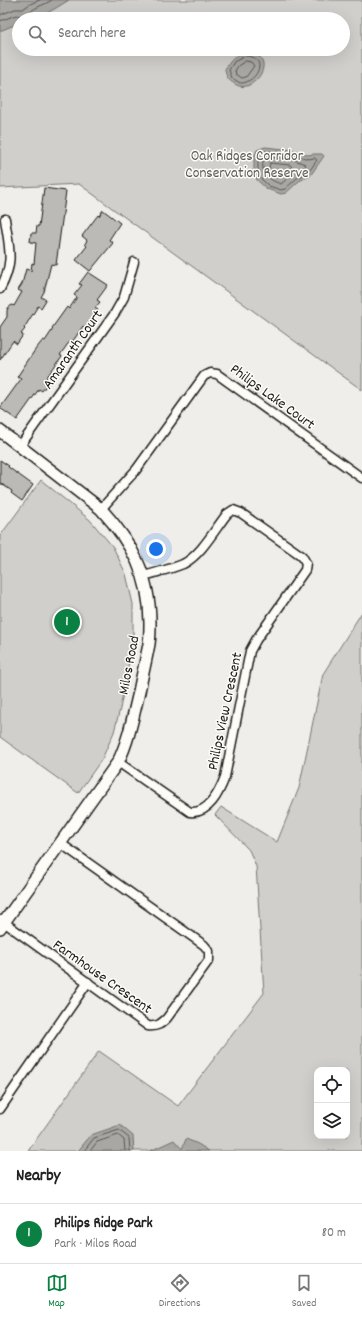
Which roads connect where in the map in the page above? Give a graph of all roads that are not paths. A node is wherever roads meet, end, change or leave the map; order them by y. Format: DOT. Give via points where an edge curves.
graph roads {
  1 [pos="5,219"];
  2 [pos="134,262"];
  3 [pos="0,289"];
  4 [pos="0,431"];
  5 [pos="20,446"];
  6 [pos="362,478"];
  7 [pos="101,509"];
  8 [pos="144,576"];
  9 [pos="118,762"];
  10 [pos="60,843"];
  11 [pos="1,923"];
  12 [pos="88,982"];
  13 [pos="0,1109"];
  1 -- 3 [label="street" via="10,260 7,277"];
  2 -- 5 [label="street, Amaranth Court" via="124,297 115,313"];
  4 -- 5 [label="street, Milos Road"];
  5 -- 7 [label="street, Milos Road"];
  6 -- 7 [label="street, Philips Lake Court" via="217,374 210,373 204,376 136,470"];
  7 -- 8 [label="street, Milos Road" via="125,539"];
  8 -- 9 [label="street, Milos Road" via="150,606 149,643 133,718"];
  8 -- 9 [label="street, Philips View Crescent" via="190,560 233,510 302,556 306,563 305,570 250,651 225,777 205,810 190,812"];
  9 -- 10 [label="street, Milos Road"];
  10 -- 11 [label="street, Milos Road"];
  10 -- 12 [label="street, Farmhouse Crescent" via="209,951 209,960 172,1012 162,1024 155,1026 148,1026"];
  11 -- 12 [label="street, Farmhouse Crescent"];
  12 -- 13 [label="street"];
}
